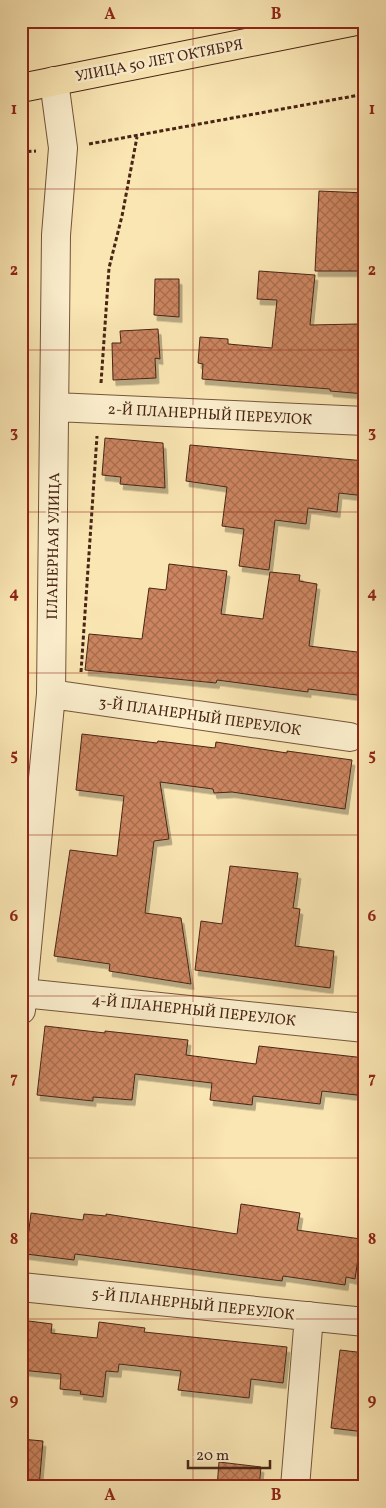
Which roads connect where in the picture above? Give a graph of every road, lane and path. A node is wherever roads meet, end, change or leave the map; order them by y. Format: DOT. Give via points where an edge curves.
graph roads {
  1 [pos="356,21"];
  2 [pos="54,81"];
  3 [pos="21,88"];
  4 [pos="365,94"];
  5 [pos="63,148"];
  6 [pos="21,152"];
  7 [pos="55,406"];
  8 [pos="365,421"];
  9 [pos="51,694"];
  10 [pos="350,737"];
  11 [pos="22,1002"];
  12 [pos="365,1028"];
  13 [pos="21,1287"];
  14 [pos="309,1316"];
  15 [pos="365,1322"];
  16 [pos="295,1487"];
  1 -- 2 [label="main road, УЛИЦА 50 ЛЕТ ОКТЯБРЯ"];
  2 -- 3 [label="main road, УЛИЦА 50 ЛЕТ ОКТЯБРЯ"];
  2 -- 5 [label="street, ПЛАНЕРНАЯ УЛИЦА"];
  4 -- 5 [label="path"];
  5 -- 6 [label="path"];
  5 -- 7 [label="street, ПЛАНЕРНАЯ УЛИЦА" via="56,235"];
  7 -- 8 [label="street, 2-Й ПЛАНЕРНЫЙ ПЕРЕУЛОК"];
  7 -- 9 [label="street, ПЛАНЕРНАЯ УЛИЦА"];
  9 -- 10 [label="street, 3-Й ПЛАНЕРНЫЙ ПЕРЕУЛОК"];
  9 -- 11 [label="street, ПЛАНЕРНАЯ УЛИЦА"];
  11 -- 12 [label="street, 4-Й ПЛАНЕРНЫЙ ПЕРЕУЛОК"];
  13 -- 14 [label="street, 5-Й ПЛАНЕРНЫЙ ПЕРЕУЛОК"];
  14 -- 15 [label="street, 5-Й ПЛАНЕРНЫЙ ПЕРЕУЛОК"];
  14 -- 16 [label="street"];
}
